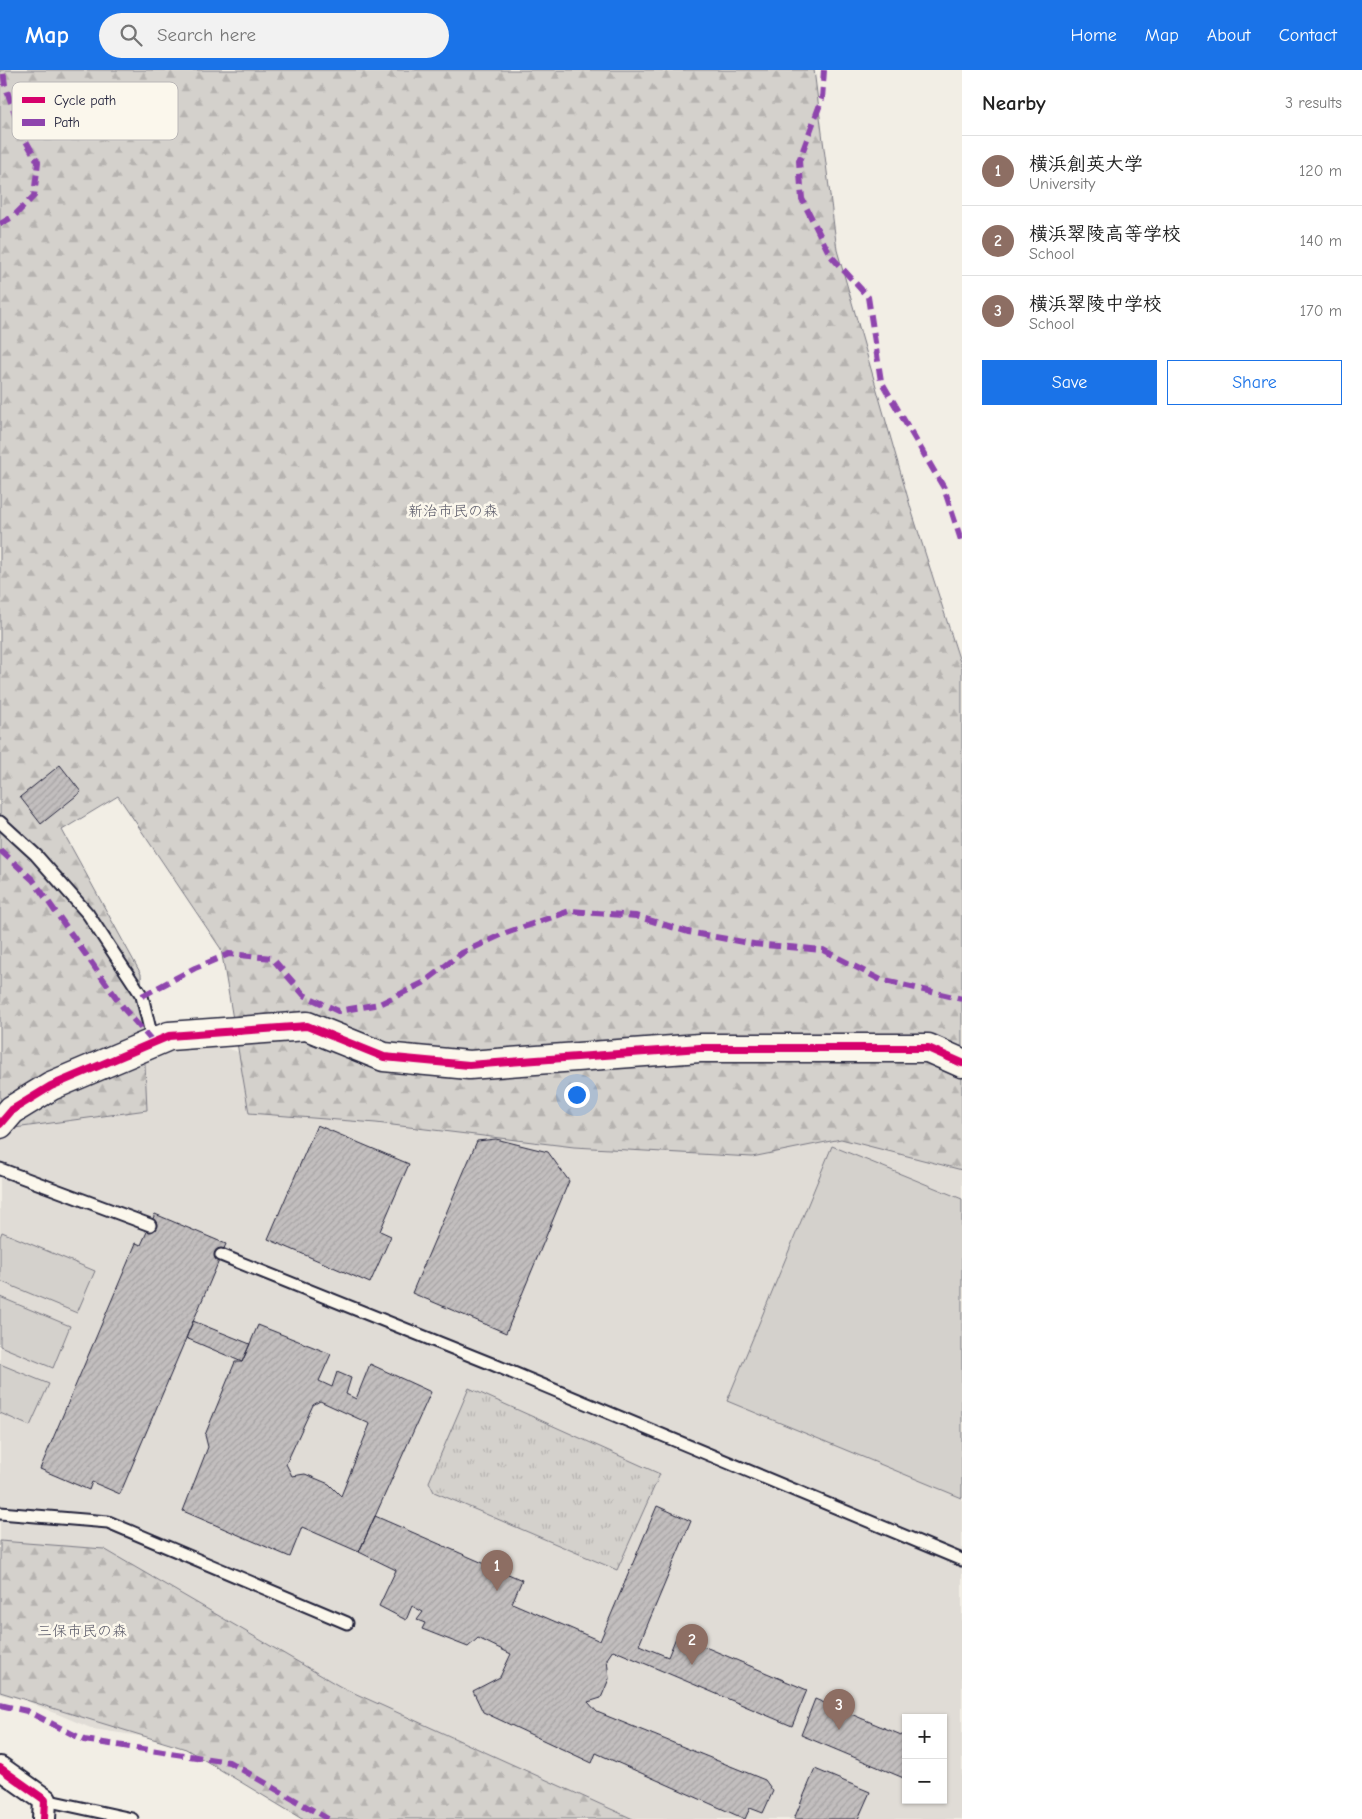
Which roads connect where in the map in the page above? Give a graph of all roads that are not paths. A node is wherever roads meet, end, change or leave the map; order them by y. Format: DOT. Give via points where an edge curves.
graph roads {
  1 [pos="0,822"];
  2 [pos="154,1043"];
  3 [pos="962,1064"];
  4 [pos="0,1124"];
  5 [pos="0,1169"];
  6 [pos="150,1225"];
  7 [pos="221,1255"];
  8 [pos="0,1513"];
  9 [pos="962,1560"];
  10 [pos="347,1623"];
  11 [pos="0,1768"];
  12 [pos="45,1810"];
  13 [pos="132,1819"];
  1 -- 2 [label="lane" via="36,856 88,914 142,996"];
  2 -- 3 [label="street" via="170,1036 307,1026 384,1057 470,1065 700,1048 928,1048"];
  2 -- 4 [label="street" via="51,1086 12,1110"];
  5 -- 6 [label="lane"];
  7 -- 9 [label="lane" via="502,1367"];
  8 -- 10 [label="lane" via="108,1522"];
  11 -- 12 [label="street"];
  12 -- 13 [label="lane"];
}
